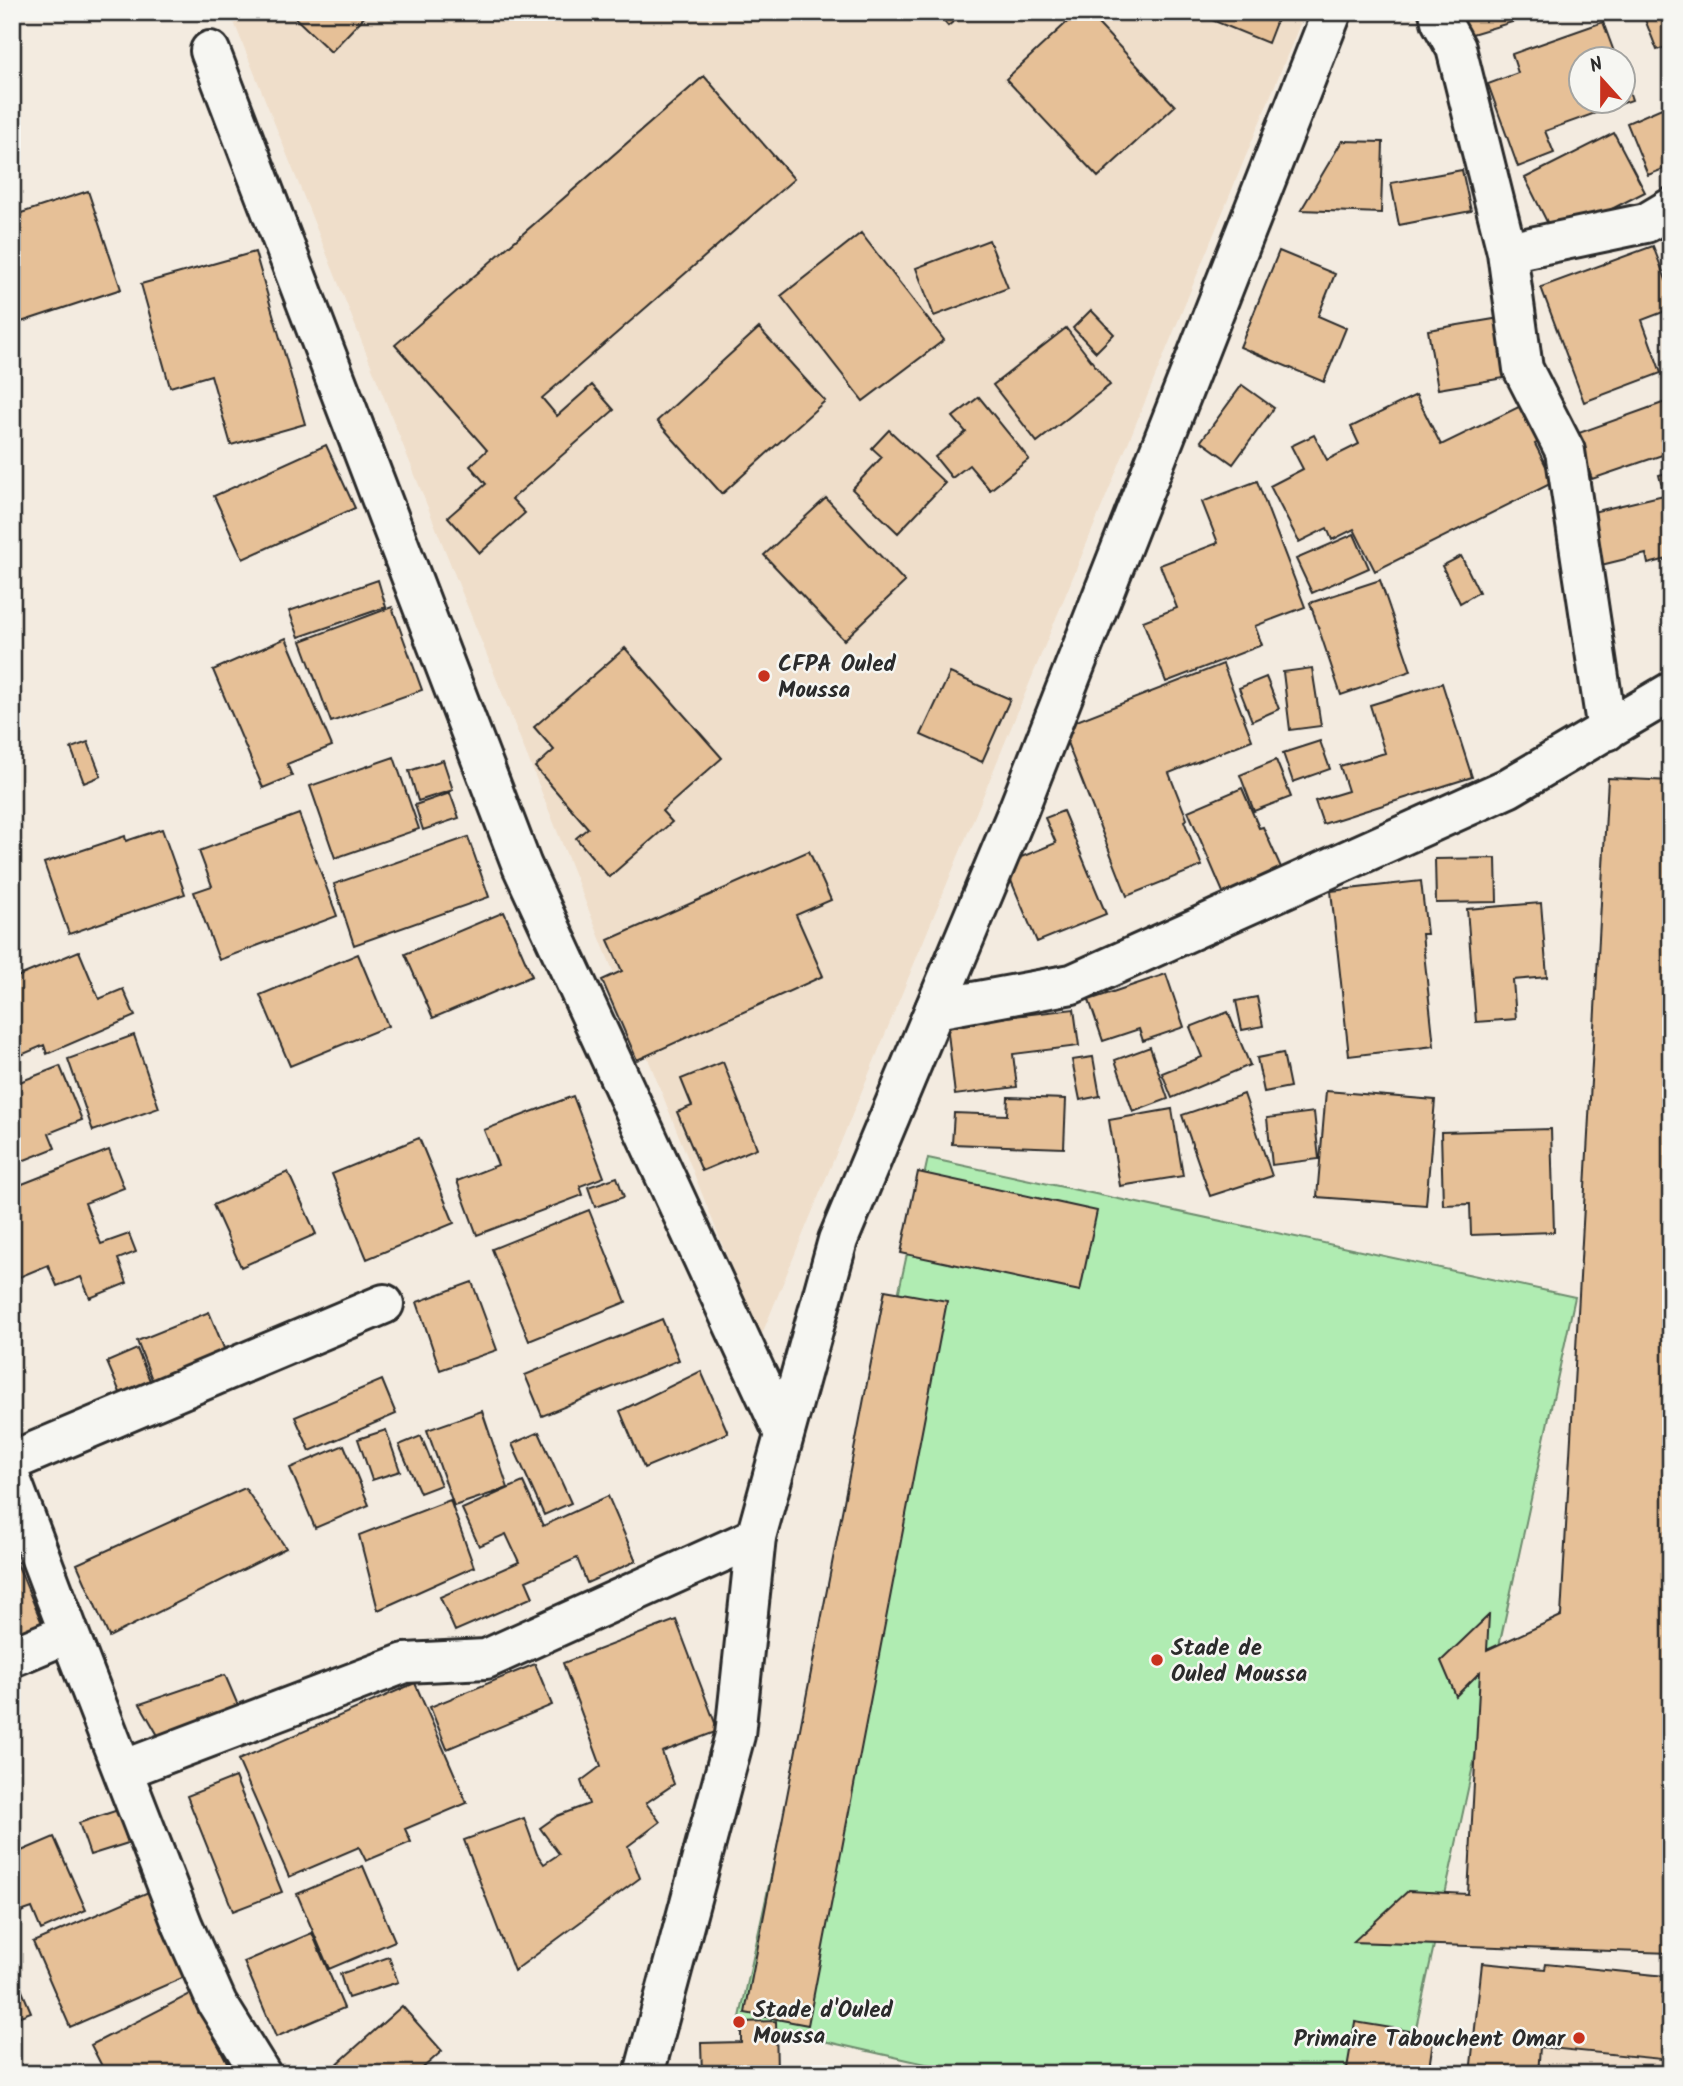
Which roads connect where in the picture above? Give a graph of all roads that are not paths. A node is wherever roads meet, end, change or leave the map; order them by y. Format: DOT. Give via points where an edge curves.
graph roads {
  1 [pos="1332,12"];
  2 [pos="1439,12"];
  3 [pos="210,51"];
  4 [pos="1671,208"];
  5 [pos="1507,251"];
  6 [pos="1671,692"];
  7 [pos="1607,730"];
  8 [pos="935,1009"];
  9 [pos="384,1304"];
  10 [pos="784,1434"];
  11 [pos="12,1461"];
  12 [pos="12,1482"];
  13 [pos="756,1537"];
  14 [pos="69,1633"];
  15 [pos="12,1657"];
  16 [pos="123,1770"];
  17 [pos="261,2074"];
  18 [pos="644,2074"];
  1 -- 8 [label="street" via="1019,808"];
  2 -- 5 [label="street" via="1456,48"];
  3 -- 10 [label="street" via="523,866"];
  4 -- 5 [label="street" via="1646,223"];
  5 -- 7 [label="street" via="1523,369 1564,451"];
  6 -- 7 [label="street"];
  7 -- 8 [label="street" via="1508,788 1072,984"];
  8 -- 10 [label="street" via="838,1240"];
  9 -- 11 [label="street"];
  10 -- 13 [label="street"];
  12 -- 14 [label="street"];
  13 -- 16 [label="street" via="486,1659 405,1664"];
  13 -- 18 [label="street" via="734,1735"];
  14 -- 15 [label="street"];
  14 -- 16 [label="street"];
  16 -- 17 [label="street" via="217,2003"];
}
